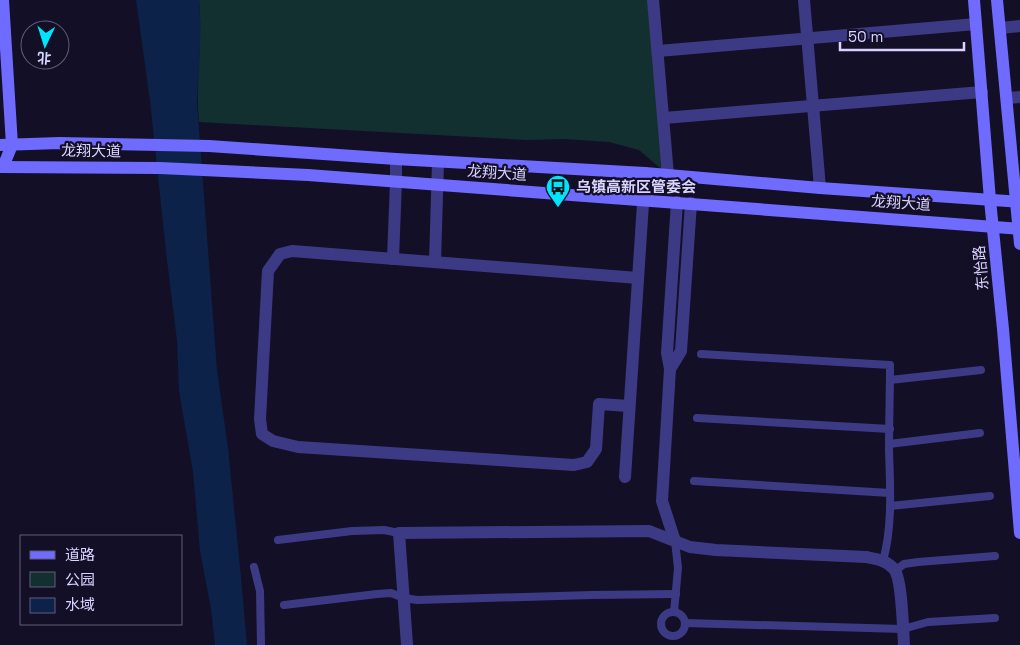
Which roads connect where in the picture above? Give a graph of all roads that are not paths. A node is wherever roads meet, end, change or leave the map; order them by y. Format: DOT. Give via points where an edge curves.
graph roads {
  1 [pos="3,0"];
  2 [pos="653,0"];
  3 [pos="804,0"];
  4 [pos="974,0"];
  5 [pos="998,0"];
  6 [pos="976,24"];
  7 [pos="1020,26"];
  8 [pos="1000,28"];
  9 [pos="807,38"];
  10 [pos="658,51"];
  11 [pos="1005,78"];
  12 [pos="982,86"];
  13 [pos="1020,97"];
  14 [pos="1007,98"];
  15 [pos="814,106"];
  16 [pos="664,118"];
  17 [pos="6,145"];
  18 [pos="396,159"];
  19 [pos="438,162"];
  20 [pos="1,165"];
  21 [pos="645,174"];
  22 [pos="668,175"];
  23 [pos="396,181"];
  24 [pos="438,184"];
  25 [pos="820,188"];
  26 [pos="643,200"];
  27 [pos="990,200"];
  28 [pos="677,202"];
  29 [pos="1018,202"];
  30 [pos="691,203"];
  31 [pos="993,226"];
  32 [pos="1019,229"];
  33 [pos="1020,244"];
  34 [pos="392,259"];
  35 [pos="435,262"];
  36 [pos="638,278"];
  37 [pos="701,354"];
  38 [pos="670,369"];
  39 [pos="981,370"];
  40 [pos="890,380"];
  41 [pos="629,406"];
  42 [pos="697,418"];
  43 [pos="890,429"];
  44 [pos="980,433"];
  45 [pos="889,444"];
  46 [pos="624,477"];
  47 [pos="694,481"];
  48 [pos="890,492"];
  49 [pos="990,496"];
  50 [pos="890,506"];
  51 [pos="399,533"];
  52 [pos="1020,533"];
  53 [pos="278,540"];
  54 [pos="675,541"];
  55 [pos="995,556"];
  56 [pos="883,560"];
  57 [pos="254,567"];
  58 [pos="896,570"];
  59 [pos="676,594"];
  60 [pos="404,598"];
  61 [pos="284,605"];
  62 [pos="674,612"];
  63 [pos="995,618"];
  64 [pos="685,623"];
  65 [pos="903,629"];
  66 [pos="672,636"];
  67 [pos="261,645"];
  68 [pos="407,645"];
  69 [pos="672,645"];
  70 [pos="904,645"];
  1 -- 17 [label="main road"];
  2 -- 10 [label="street"];
  3 -- 9 [label="street"];
  4 -- 6 [label="main road, 东怡路"];
  5 -- 8 [label="main road"];
  6 -- 9 [label="street"];
  6 -- 12 [label="main road, 东怡路"];
  7 -- 8 [label="street"];
  8 -- 11 [label="main road"];
  9 -- 10 [label="street"];
  9 -- 15 [label="street"];
  10 -- 16 [label="street"];
  11 -- 12 [label="main road"];
  11 -- 14 [label="main road"];
  12 -- 15 [label="street"];
  12 -- 27 [label="main road, 东怡路"];
  13 -- 14 [label="street"];
  14 -- 29 [label="main road"];
  15 -- 16 [label="street"];
  15 -- 25 [label="street"];
  16 -- 22 [label="street"];
  17 -- 18 [label="main road, 龙翔大道" via="209,146"];
  17 -- 20 [label="main road"];
  18 -- 19 [label="main road, 龙翔大道"];
  18 -- 23 [label="street"];
  19 -- 21 [label="main road, 龙翔大道"];
  19 -- 24 [label="street"];
  20 -- 23 [label="main road, 龙翔大道" via="212,171"];
  21 -- 22 [label="main road, 龙翔大道"];
  21 -- 26 [label="street"];
  22 -- 25 [label="main road, 龙翔大道"];
  23 -- 24 [label="main road, 龙翔大道"];
  23 -- 34 [label="street"];
  24 -- 26 [label="main road, 龙翔大道"];
  24 -- 35 [label="street"];
  25 -- 27 [label="main road, 龙翔大道"];
  26 -- 28 [label="main road, 龙翔大道"];
  26 -- 36 [label="street"];
  27 -- 29 [label="main road, 龙翔大道"];
  27 -- 31 [label="main road, 东怡路"];
  28 -- 30 [label="main road, 龙翔大道"];
  28 -- 38 [label="street" via="667,353"];
  29 -- 32 [label="main road"];
  30 -- 31 [label="main road, 龙翔大道"];
  30 -- 38 [label="street" via="681,351"];
  31 -- 32 [label="main road, 龙翔大道"];
  31 -- 52 [label="main road, 东怡路"];
  32 -- 33 [label="main road"];
  34 -- 35 [label="street"];
  34 -- 41 [label="street" via="292,251 280,254 268,271 260,419 262,434 273,441 298,447 574,465 588,462 596,449 599,404"];
  35 -- 36 [label="street"];
  36 -- 41 [label="street"];
  37 -- 40 [label="lane" via="890,365"];
  38 -- 54 [label="street" via="662,501"];
  39 -- 40 [label="lane"];
  40 -- 43 [label="lane"];
  41 -- 46 [label="street"];
  42 -- 43 [label="lane"];
  43 -- 45 [label="lane"];
  44 -- 45 [label="lane"];
  45 -- 48 [label="lane"];
  47 -- 48 [label="lane"];
  48 -- 50 [label="lane"];
  49 -- 50 [label="lane"];
  50 -- 56 [label="lane" via="888,541"];
  51 -- 53 [label="lane" via="352,531"];
  51 -- 54 [label="street" via="649,531"];
  51 -- 60 [label="street"];
  54 -- 56 [label="street" via="690,547 716,550"];
  54 -- 59 [label="lane"];
  55 -- 58 [label="lane" via="918,562 904,564"];
  56 -- 58 [label="street"];
  57 -- 67 [label="lane" via="260,591"];
  58 -- 65 [label="street"];
  59 -- 60 [label="lane"];
  59 -- 62 [label="lane"];
  60 -- 61 [label="lane" via="391,593"];
  60 -- 68 [label="street"];
  62 -- 64 [label="lane" via="682,616"];
  62 -- 66 [label="lane" via="667,614 661,624 663,631"];
  63 -- 65 [label="lane" via="928,622"];
  64 -- 65 [label="lane"];
  64 -- 66 [label="lane" via="680,634"];
  65 -- 70 [label="street"];
  66 -- 69 [label="lane"];
}
